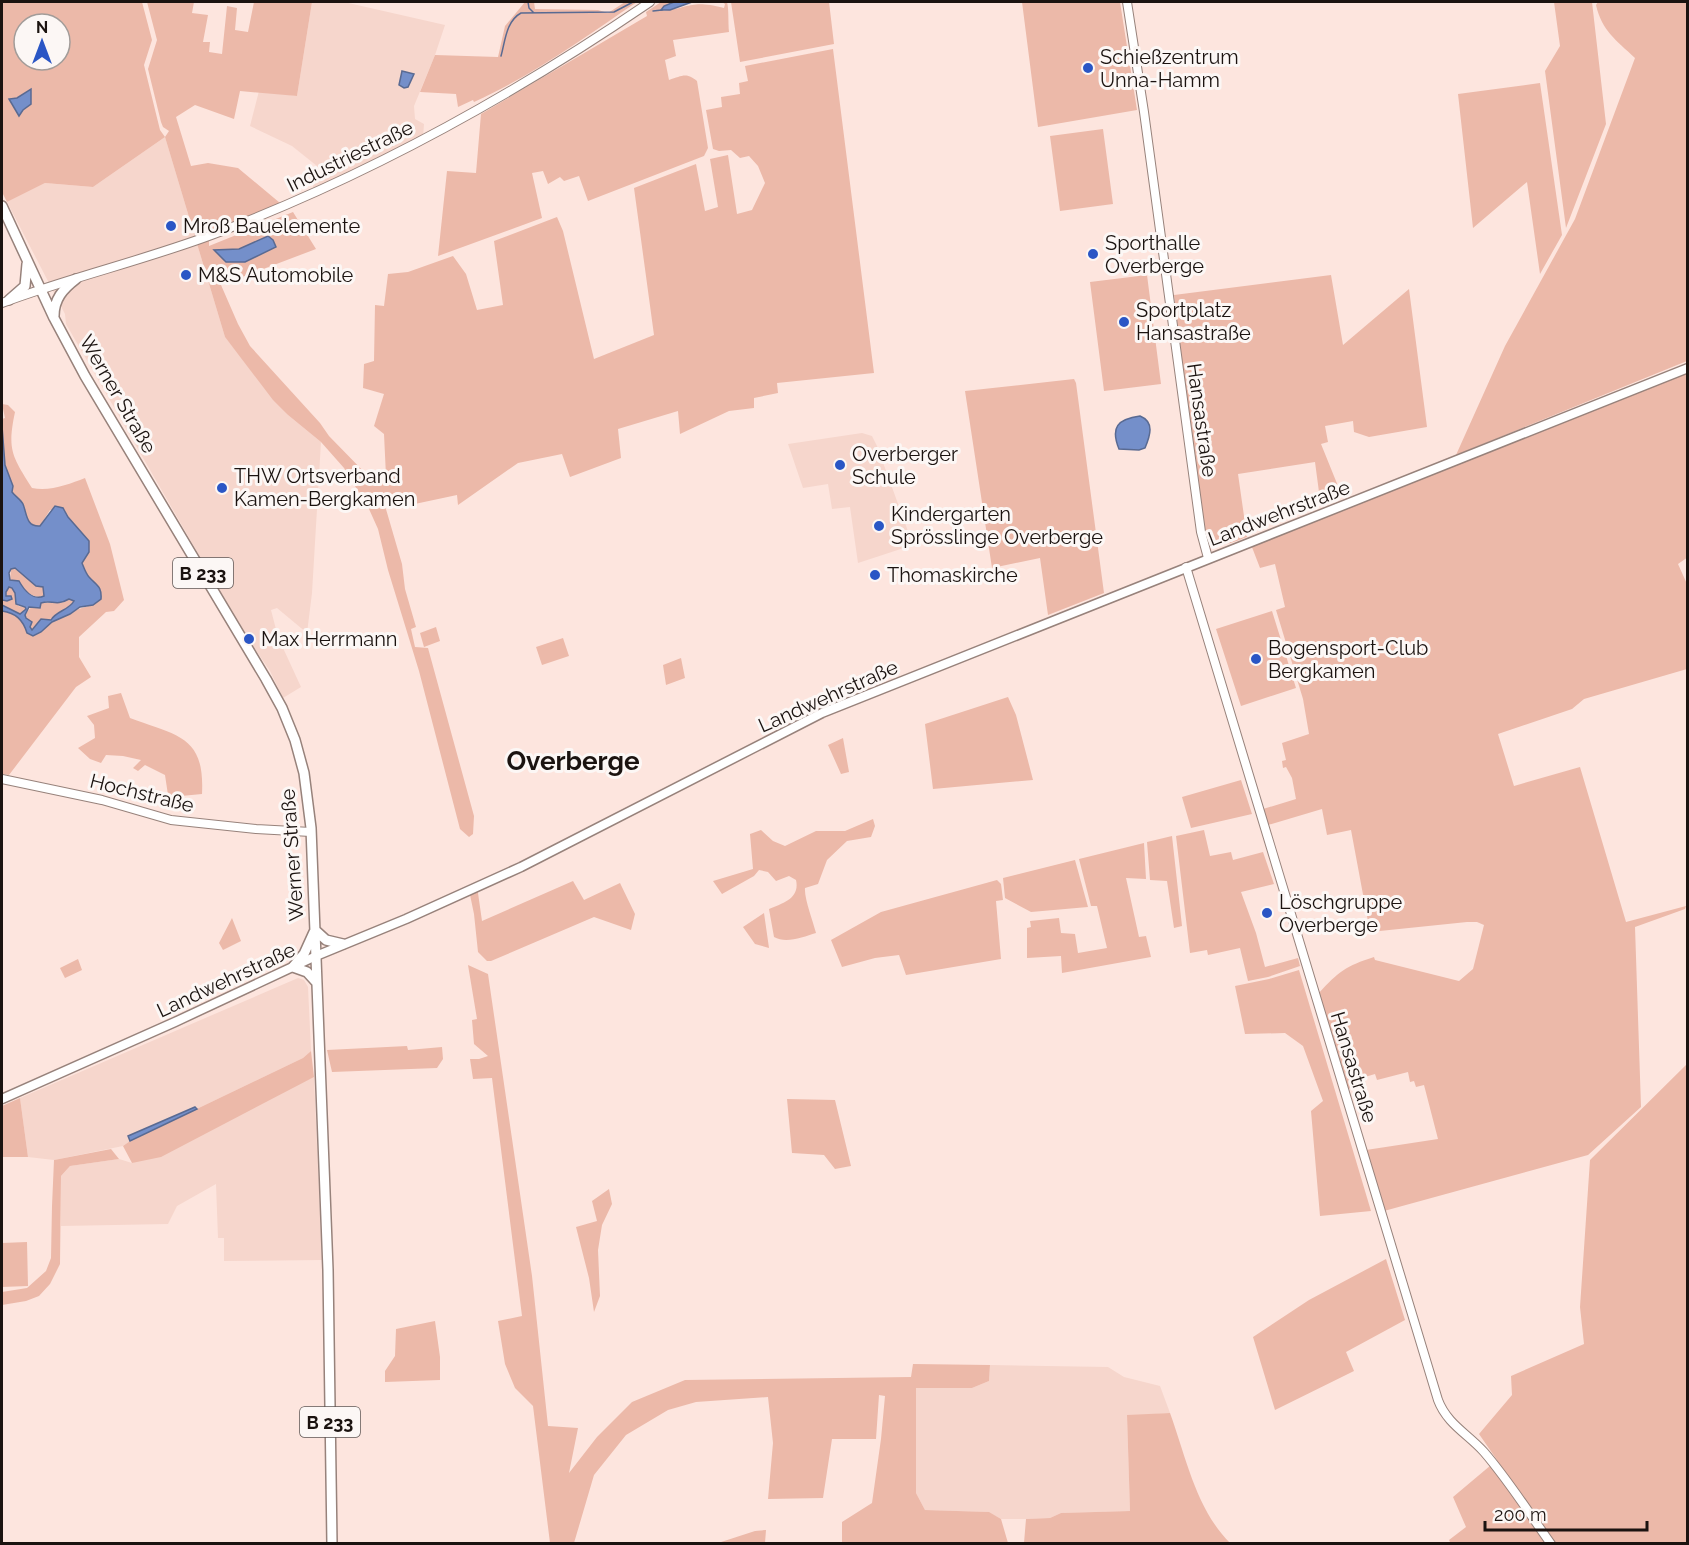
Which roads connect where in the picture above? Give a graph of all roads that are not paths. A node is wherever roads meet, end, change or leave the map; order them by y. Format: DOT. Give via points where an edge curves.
graph roads {
  1 [pos="650,2"];
  2 [pos="1127,2"];
  3 [pos="2,206"];
  4 [pos="26,259"];
  5 [pos="76,279"];
  6 [pos="41,290"];
  7 [pos="5,301"];
  8 [pos="54,318"];
  9 [pos="1688,368"];
  10 [pos="1208,558"];
  11 [pos="1186,567"];
  12 [pos="2,779"];
  13 [pos="311,832"];
  14 [pos="315,930"];
  15 [pos="343,945"];
  16 [pos="316,956"];
  17 [pos="292,967"];
  18 [pos="317,983"];
  19 [pos="2,1100"];
  20 [pos="332,1544"];
  21 [pos="1551,1544"];
  1 -- 5 [label="street, Industriestraße" via="506,93 334,183 219,232"];
  2 -- 10 [label="street, Hansastraße" via="1201,532"];
  3 -- 4 [label="main road, Werner Straße / B 233"];
  4 -- 6 [label="main road, Werner Straße / B 233"];
  4 -- 7 [label="main road" via="25,286"];
  5 -- 6 [label="street, Industriestraße"];
  5 -- 8 [label="main road" via="59,294"];
  6 -- 7 [label="street, Industriestraße"];
  6 -- 8 [label="main road, Werner Straße / B 233"];
  8 -- 13 [label="main road, Werner Straße / B 233" via="282,708 304,773"];
  9 -- 10 [label="main road, Landwehrstraße"];
  10 -- 11 [label="main road, Landwehrstraße"];
  11 -- 15 [label="main road, Landwehrstraße" via="813,717 521,867"];
  11 -- 21 [label="street, Hansastraße" via="1438,1400 1452,1424 1483,1451"];
  12 -- 13 [label="street, Hochstraße" via="91,797 180,822"];
  13 -- 14 [label="main road, Werner Straße / B 233"];
  14 -- 15 [label="main road" via="326,940"];
  14 -- 16 [label="main road, Werner Straße / B 233"];
  14 -- 17 [label="main road" via="304,954"];
  15 -- 16 [label="main road, Landwehrstraße"];
  16 -- 17 [label="main road, Landwehrstraße"];
  16 -- 18 [label="main road, Werner Straße / B 233"];
  17 -- 18 [label="main road" via="307,972"];
  17 -- 19 [label="main road, Landwehrstraße"];
  18 -- 20 [label="main road, Werner Straße / B 233" via="329,1301"];
}
